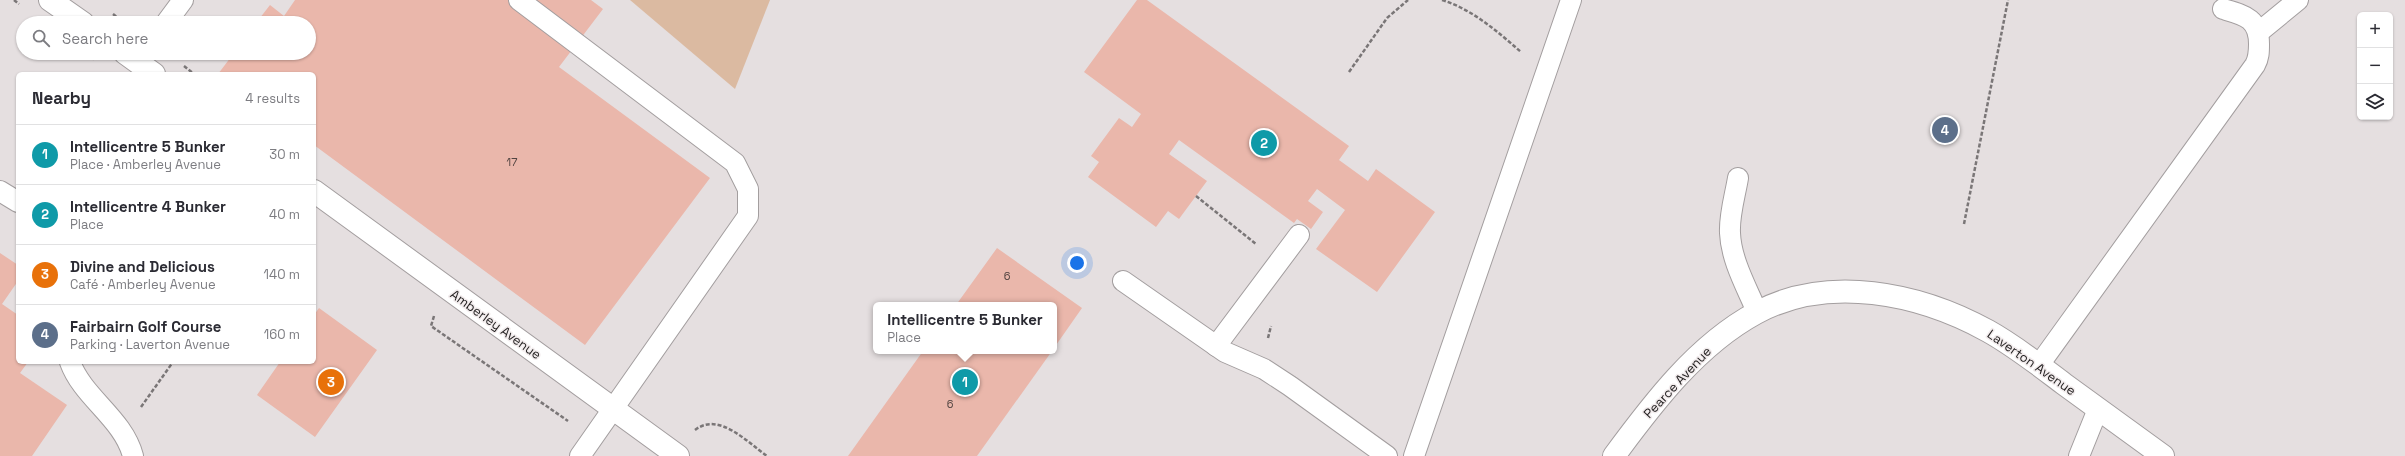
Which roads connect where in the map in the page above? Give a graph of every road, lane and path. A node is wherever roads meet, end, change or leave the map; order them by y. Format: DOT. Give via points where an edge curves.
graph roads {
  1 [pos="50,0"];
  2 [pos="183,0"];
  3 [pos="519,0"];
  4 [pos="1408,0"];
  5 [pos="1442,0"];
  6 [pos="1571,0"];
  7 [pos="2008,0"];
  8 [pos="2298,0"];
  9 [pos="2223,9"];
  10 [pos="73,16"];
  11 [pos="171,16"];
  12 [pos="2258,32"];
  13 [pos="1349,72"];
  14 [pos="1546,73"];
  15 [pos="1738,178"];
  16 [pos="0,191"];
  17 [pos="316,192"];
  18 [pos="1196,196"];
  19 [pos="16,201"];
  20 [pos="1964,224"];
  21 [pos="1298,235"];
  22 [pos="1278,261"];
  23 [pos="1123,281"];
  24 [pos="1793,299"];
  25 [pos="436,312"];
  26 [pos="1757,312"];
  27 [pos="1216,346"];
  28 [pos="71,364"];
  29 [pos="2039,365"];
  30 [pos="2098,409"];
  31 [pos="614,410"];
  32 [pos="690,435"];
  33 [pos="593,438"];
  34 [pos="133,456"];
  35 [pos="580,456"];
  36 [pos="678,456"];
  37 [pos="767,456"];
  38 [pos="1387,456"];
  39 [pos="1414,456"];
  40 [pos="1614,456"];
  41 [pos="2079,456"];
  42 [pos="2163,456"];
  1 -- 10 [label="street"];
  2 -- 11 [label="lane"];
  3 -- 31 [label="lane" via="735,163 748,189 748,216"];
  4 -- 13 [label="path" via="1387,18"];
  5 -- 14 [label="path" via="1453,3 1478,18"];
  6 -- 14 [label="lane"];
  7 -- 20 [label="path"];
  8 -- 12 [label="lane"];
  9 -- 12 [label="lane" via="2246,17"];
  12 -- 29 [label="lane" via="2258,59 2252,70"];
  14 -- 39 [label="lane"];
  15 -- 26 [label="lane" via="1730,224 1731,242"];
  16 -- 19 [label="lane"];
  17 -- 31 [label="street, Amberley Avenue"];
  18 -- 22 [label="path"];
  21 -- 22 [label="lane"];
  22 -- 27 [label="lane"];
  23 -- 27 [label="lane"];
  24 -- 26 [label="street, Pearce Avenue"];
  24 -- 29 [label="street, Laverton Avenue" via="1814,294 1846,292 1881,294 1914,302 1946,312 1987,331"];
  25 -- 33 [label="path" via="431,326"];
  26 -- 40 [label="street, Pearce Avenue" via="1722,337 1686,368 1647,412"];
  27 -- 38 [label="lane" via="1234,357 1268,371"];
  28 -- 34 [label="lane" via="79,381 123,433"];
  29 -- 30 [label="street, Laverton Avenue"];
  30 -- 41 [label="lane"];
  30 -- 42 [label="street, Laverton Avenue"];
  31 -- 33 [label="lane"];
  31 -- 36 [label="street, Amberley Avenue"];
  32 -- 37 [label="path" via="705,425 726,426"];
  33 -- 35 [label="lane"];
}
